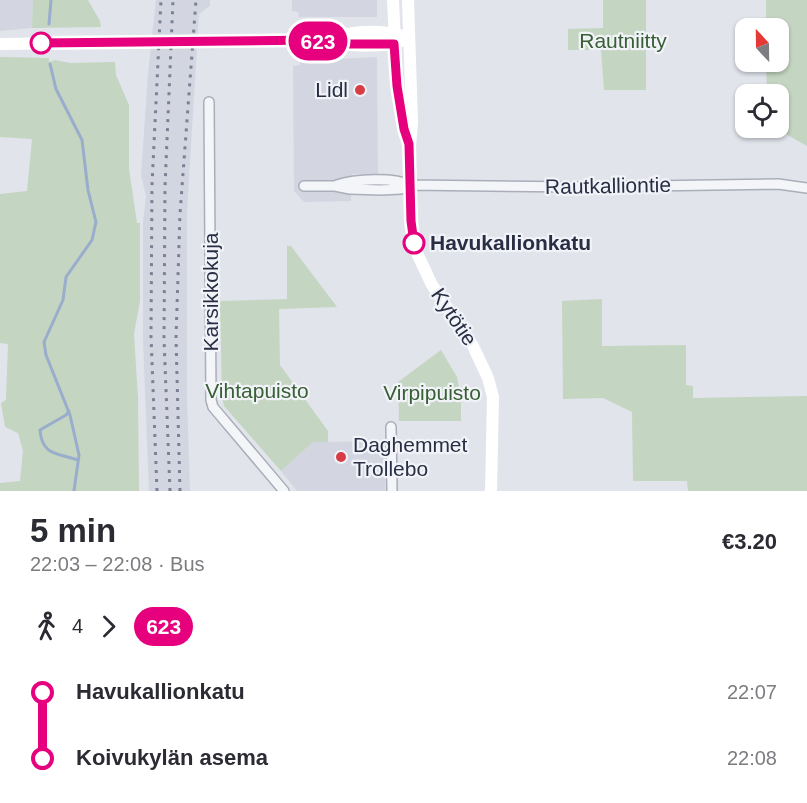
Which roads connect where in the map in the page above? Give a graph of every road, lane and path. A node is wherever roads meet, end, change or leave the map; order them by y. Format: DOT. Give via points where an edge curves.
graph roads {
  1 [pos="393,0"];
  2 [pos="408,0"];
  3 [pos="394,38"];
  4 [pos="408,38"];
  5 [pos="0,44"];
  6 [pos="208,102"];
  7 [pos="409,144"];
  8 [pos="410,185"];
  9 [pos="304,186"];
  10 [pos="807,188"];
  11 [pos="392,427"];
  12 [pos="284,491"];
  13 [pos="392,491"];
  14 [pos="491,491"];
  1 -- 3 [label="street, Kytötie"];
  2 -- 4 [label="street, Kytötie"];
  3 -- 4 [label="street"];
  3 -- 5 [label="street"];
  3 -- 7 [label="street, Kytötie" via="397,86"];
  4 -- 7 [label="street, Kytötie" via="412,122"];
  6 -- 12 [label="street, Karsikkokuja" via="211,399 213,407"];
  7 -- 8 [label="street, Kytötie"];
  8 -- 9 [label="street, Rautkalliontie" via="400,181 350,181 335,186"];
  8 -- 10 [label="street, Rautkalliontie" via="778,184"];
  8 -- 14 [label="street, Kytötie" via="416,251 488,378 492,397"];
  11 -- 13 [label="street"];
}
